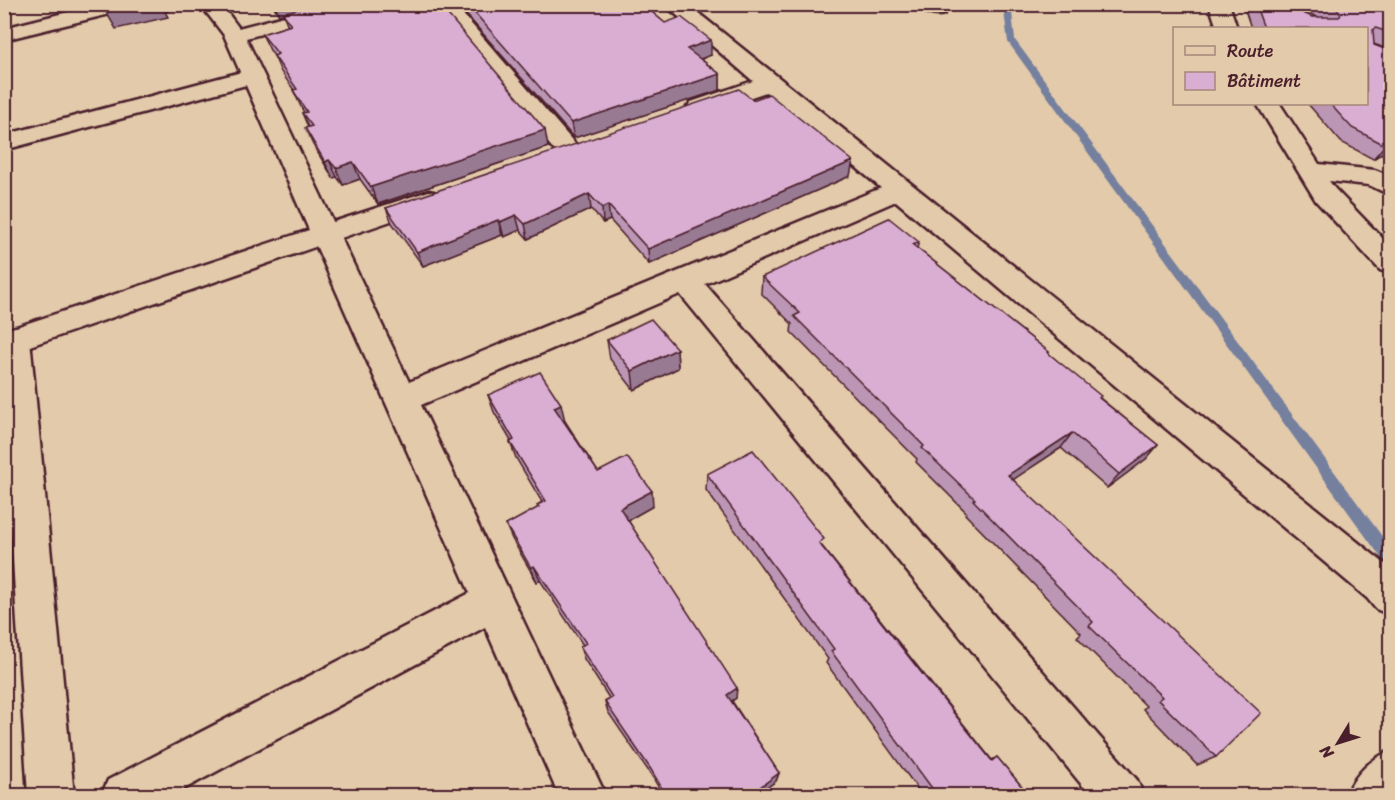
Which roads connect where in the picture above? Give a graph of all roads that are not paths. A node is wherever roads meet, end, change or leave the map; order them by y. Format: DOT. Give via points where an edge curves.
graph roads {
  1 [pos="127,4"];
  2 [pos="210,4"];
  3 [pos="356,4"];
  4 [pos="442,4"];
  5 [pos="674,4"];
  6 [pos="1219,4"];
  7 [pos="1227,27"];
  8 [pos="4,34"];
  9 [pos="234,35"];
  10 [pos="253,76"];
  11 [pos="769,83"];
  12 [pos="1270,105"];
  13 [pos="680,113"];
  14 [pos="4,143"];
  15 [pos="568,151"];
  16 [pos="1311,171"];
  17 [pos="1385,178"];
  18 [pos="900,190"];
  19 [pos="447,193"];
  20 [pos="325,234"];
  21 [pos="1390,263"];
  22 [pos="685,280"];
  23 [pos="10,341"];
  24 [pos="402,399"];
  25 [pos="1390,596"];
  26 [pos="494,602"];
  27 [pos="1390,774"];
  28 [pos="51,795"];
  29 [pos="124,795"];
  30 [pos="584,795"];
  31 [pos="1120,795"];
  32 [pos="1369,795"];
  1 -- 8 [label="street"];
  2 -- 9 [label="street"];
  3 -- 9 [label="street"];
  4 -- 15 [label="street"];
  5 -- 11 [label="street"];
  6 -- 7 [label="street"];
  9 -- 10 [label="street"];
  10 -- 14 [label="street"];
  10 -- 20 [label="street"];
  11 -- 13 [label="street"];
  11 -- 18 [label="street"];
  12 -- 16 [label="street"];
  16 -- 17 [label="street"];
  16 -- 21 [label="street" via="1325,195"];
  18 -- 22 [label="street"];
  18 -- 25 [label="street"];
  19 -- 20 [label="street"];
  20 -- 23 [label="street"];
  20 -- 24 [label="street"];
  22 -- 24 [label="street"];
  22 -- 31 [label="street"];
  23 -- 28 [label="street"];
  24 -- 26 [label="street"];
  26 -- 29 [label="street"];
  26 -- 30 [label="street"];
  27 -- 32 [label="street"];
}
